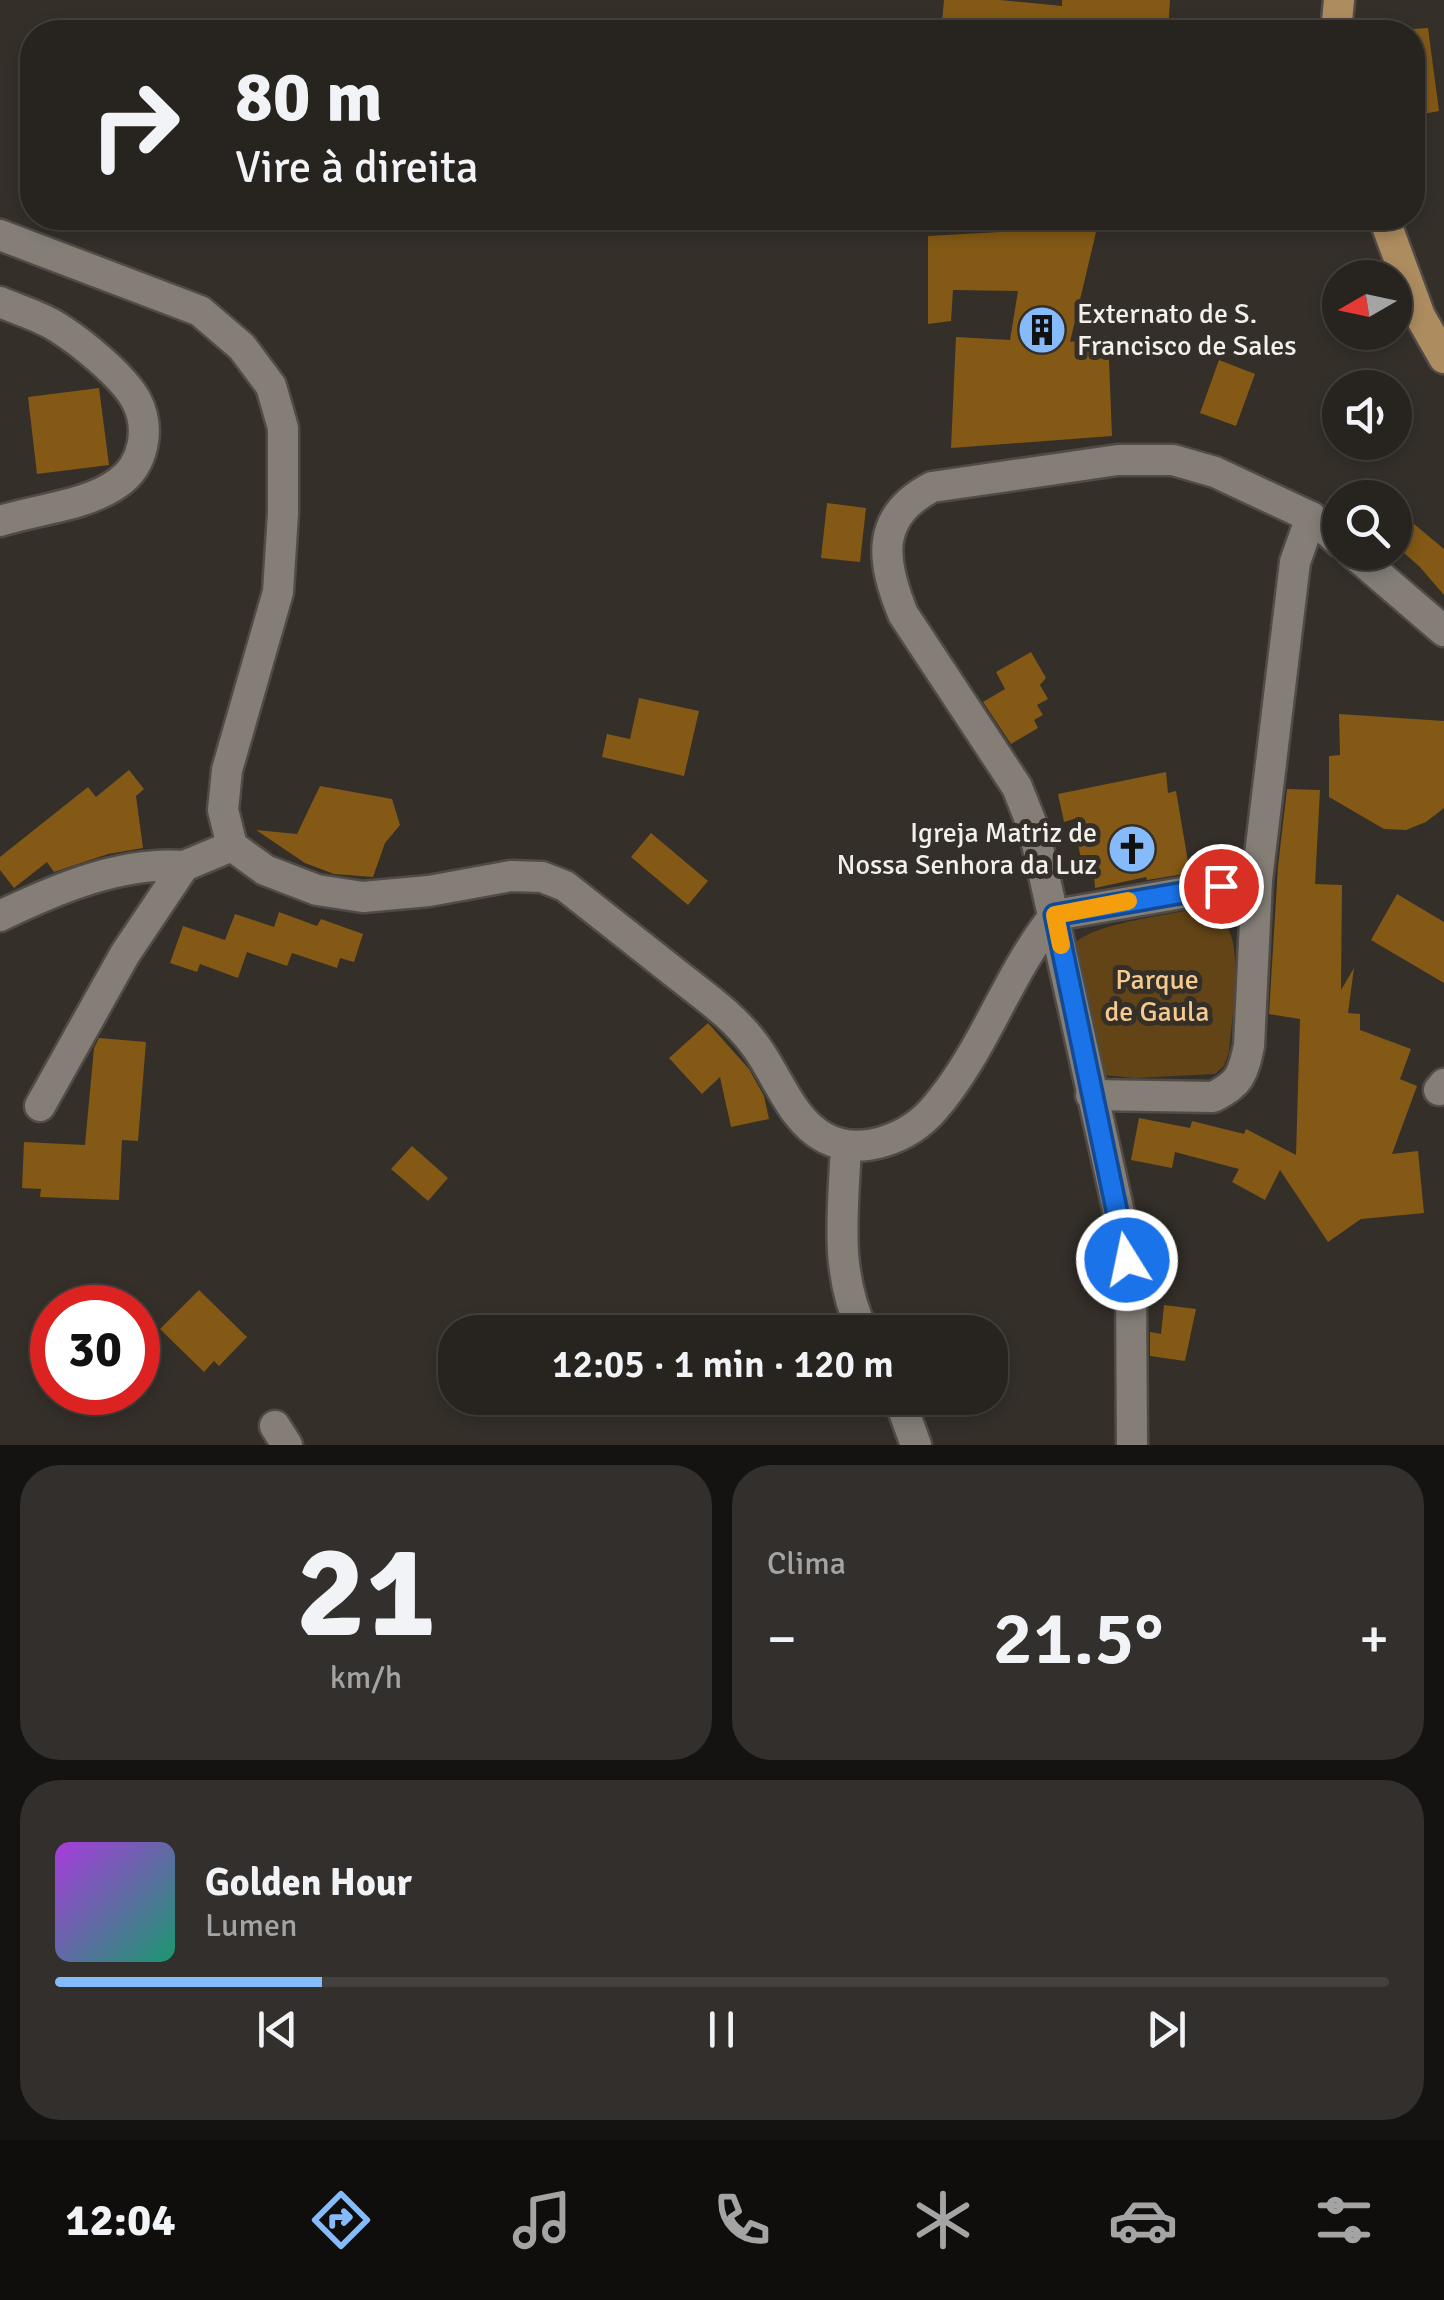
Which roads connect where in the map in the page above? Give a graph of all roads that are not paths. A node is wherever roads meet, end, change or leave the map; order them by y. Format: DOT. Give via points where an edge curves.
graph roads {
  1 [pos="1388,230"];
  2 [pos="0,235"];
  3 [pos="0,302"];
  4 [pos="1444,358"];
  5 [pos="1311,517"];
  6 [pos="0,520"];
  7 [pos="1322,526"];
  8 [pos="1373,570"];
  9 [pos="1444,631"];
  10 [pos="232,846"];
  11 [pos="184,866"];
  12 [pos="1257,880"];
  13 [pos="1055,915"];
  14 [pos="0,916"];
  15 [pos="1091,1095"];
  16 [pos="40,1106"];
  17 [pos="846,1146"];
  18 [pos="854,1315"];
  19 [pos="908,1415"];
  20 [pos="916,1445"];
  21 [pos="1132,1445"];
  1 -- 4 [label="main road" via="1420,316"];
  2 -- 10 [label="street" via="200,311 242,347 271,386 283,428 278,592 227,770 223,810"];
  3 -- 6 [label="street" via="56,326 118,376 137,401 144,430 141,457 120,483"];
  5 -- 7 [label="street"];
  5 -- 12 [label="street" via="1295,562"];
  5 -- 13 [label="street" via="1215,472 1173,460 1118,460 932,487 894,518 886,548 890,583 903,614 1017,788"];
  8 -- 9 [label="street"];
  10 -- 11 [label="street"];
  10 -- 17 [label="street" via="265,870 317,890 362,897 512,876 565,886 731,1017 809,1128"];
  11 -- 14 [label="street" via="122,871"];
  11 -- 16 [label="street" via="125,954"];
  12 -- 13 [label="street"];
  12 -- 15 [label="street" via="1248,1046 1231,1088 1213,1097"];
  13 -- 15 [label="street"];
  13 -- 17 [label="street" via="970,1062 932,1112 902,1134"];
  15 -- 21 [label="street" via="1131,1289"];
  17 -- 18 [label="street" via="842,1252"];
  19 -- 20 [label="street"];
}
